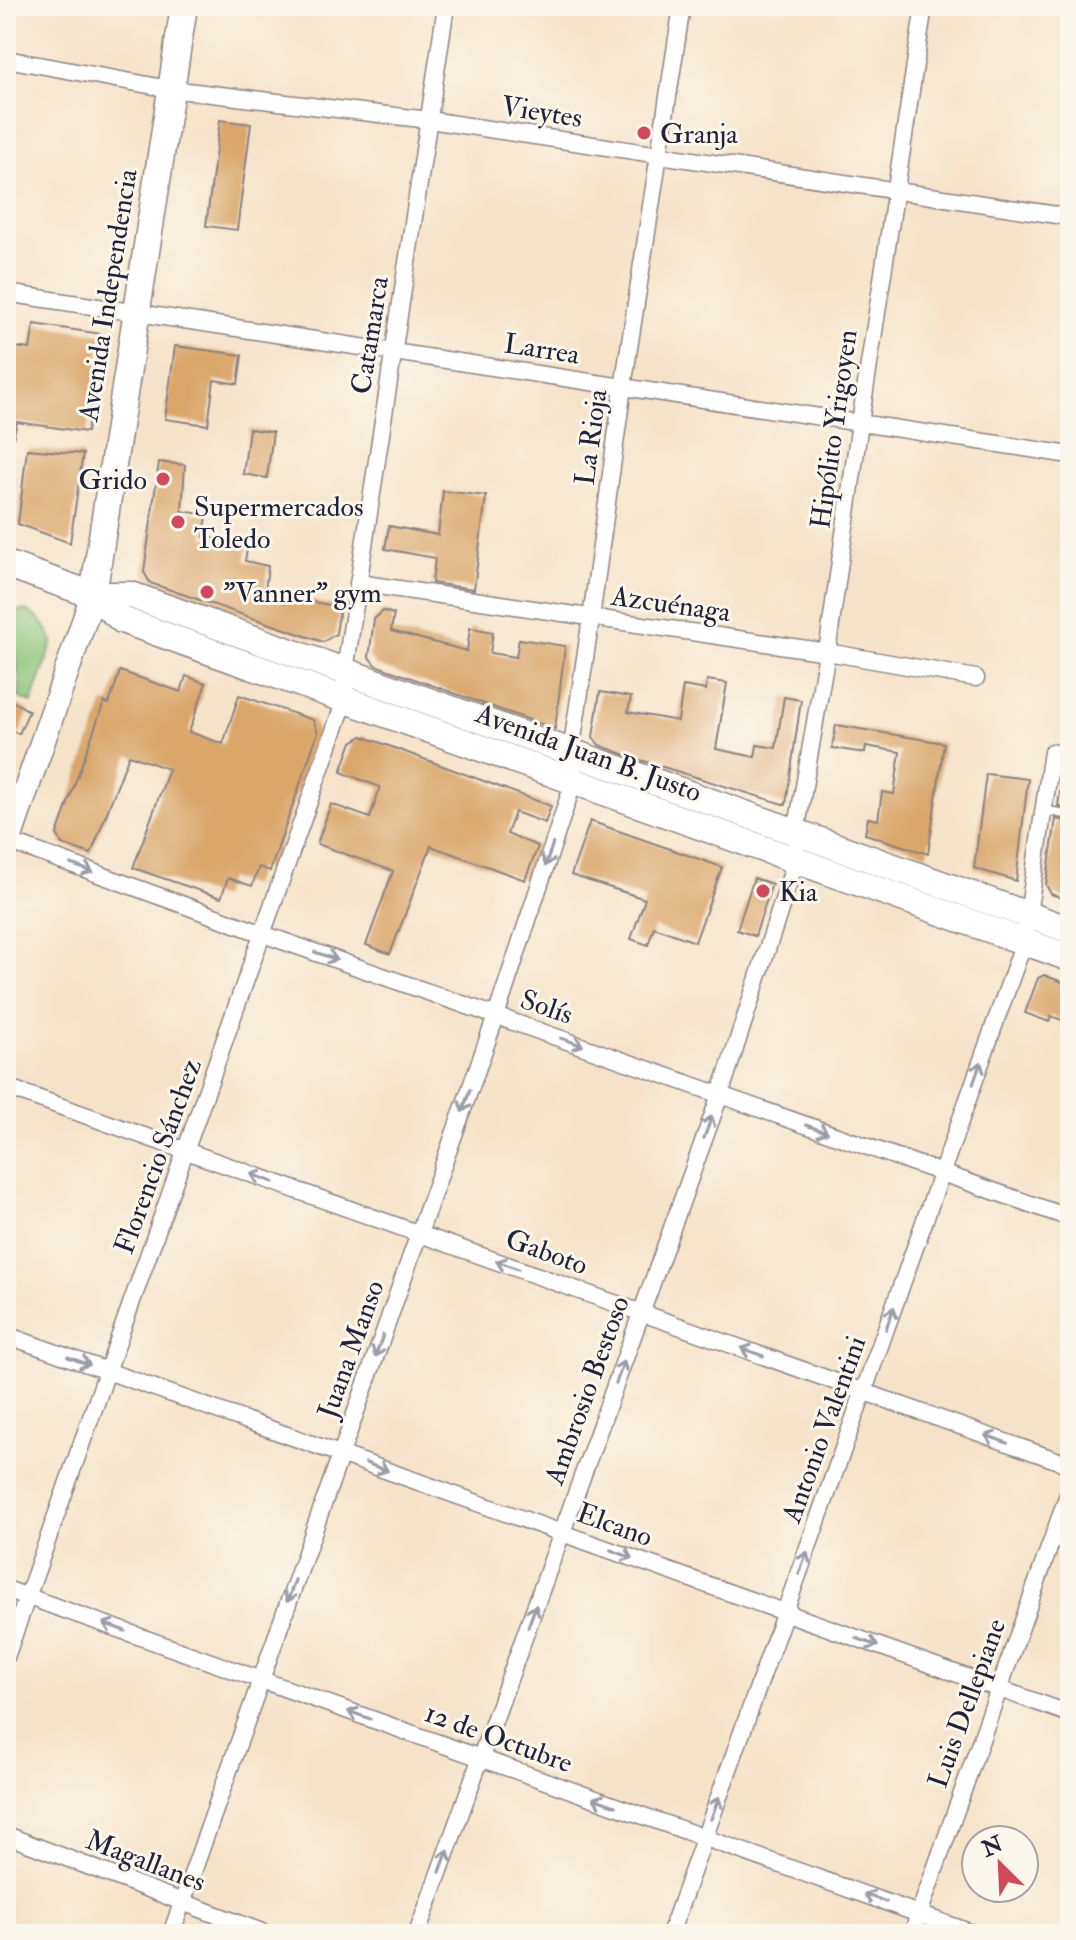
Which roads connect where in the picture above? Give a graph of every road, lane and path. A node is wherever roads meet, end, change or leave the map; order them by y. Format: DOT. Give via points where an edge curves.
graph roads {
  1 [pos="184,6"];
  2 [pos="446,6"];
  3 [pos="682,6"];
  4 [pos="924,6"];
  5 [pos="6,59"];
  6 [pos="170,89"];
  7 [pos="429,120"];
  8 [pos="659,155"];
  9 [pos="896,191"];
  10 [pos="1070,217"];
  11 [pos="6,293"];
  12 [pos="137,313"];
  13 [pos="393,352"];
  14 [pos="623,387"];
  15 [pos="860,423"];
  16 [pos="1070,455"];
  17 [pos="6,564"];
  18 [pos="358,583"];
  19 [pos="93,595"];
  20 [pos="591,618"];
  21 [pos="827,652"];
  22 [pos="345,671"];
  23 [pos="976,678"];
  24 [pos="345,700"];
  25 [pos="571,752"];
  26 [pos="1052,752"];
  27 [pos="574,781"];
  28 [pos="1043,810"];
  29 [pos="1070,815"];
  30 [pos="796,833"];
  31 [pos="7,845"];
  32 [pos="796,860"];
  33 [pos="1027,915"];
  34 [pos="1070,930"];
  35 [pos="263,934"];
  36 [pos="1024,942"];
  37 [pos="1070,958"];
  38 [pos="496,1016"];
  39 [pos="6,1087"];
  40 [pos="720,1095"];
  41 [pos="186,1151"];
  42 [pos="942,1173"];
  43 [pos="1070,1218"];
  44 [pos="419,1234"];
  45 [pos="641,1313"];
  46 [pos="6,1335"];
  47 [pos="108,1371"];
  48 [pos="864,1392"];
  49 [pos="340,1454"];
  50 [pos="1070,1465"];
  51 [pos="1070,1489"];
  52 [pos="562,1533"];
  53 [pos="6,1589"];
  54 [pos="27,1597"];
  55 [pos="785,1612"];
  56 [pos="6,1657"];
  57 [pos="260,1679"];
  58 [pos="999,1689"];
  59 [pos="1070,1714"];
  60 [pos="481,1758"];
  61 [pos="6,1835"];
  62 [pos="705,1838"];
  63 [pos="183,1901"];
  64 [pos="919,1914"];
  65 [pos="171,1934"];
  66 [pos="267,1934"];
  67 [pos="417,1934"];
  68 [pos="670,1934"];
  69 [pos="912,1934"];
  70 [pos="975,1934"];
  1 -- 6 [label="main road, Avenida Independencia"];
  2 -- 7 [label="street, Catamarca"];
  3 -- 8 [label="street, La Rioja"];
  4 -- 9 [label="street, Hipólito Yrigoyen"];
  5 -- 6 [label="street, Vieytes"];
  6 -- 7 [label="street, Vieytes"];
  6 -- 12 [label="main road, Avenida Independencia"];
  7 -- 8 [label="street, Vieytes"];
  7 -- 13 [label="street, Catamarca"];
  8 -- 9 [label="street, Vieytes"];
  8 -- 14 [label="street, La Rioja"];
  9 -- 10 [label="street, Vieytes"];
  9 -- 15 [label="street, Hipólito Yrigoyen"];
  11 -- 12 [label="street, Larrea"];
  12 -- 13 [label="street, Larrea"];
  12 -- 19 [label="main road, Avenida Independencia"];
  13 -- 14 [label="street, Larrea"];
  13 -- 18 [label="street, Catamarca"];
  14 -- 15 [label="street, Larrea"];
  14 -- 20 [label="street, La Rioja"];
  15 -- 16 [label="street, Larrea"];
  15 -- 21 [label="street, Hipólito Yrigoyen"];
  17 -- 19 [label="main road, Avenida Juan B. Justo"];
  18 -- 20 [label="street, Azcuénaga"];
  18 -- 22 [label="street, Catamarca"];
  19 -- 22 [label="main road, Avenida Juan B. Justo" via="131,595"];
  19 -- 24 [label="main road, Avenida Juan B. Justo" via="122,620"];
  19 -- 31 [label="main road"];
  20 -- 21 [label="street, Azcuénaga"];
  20 -- 25 [label="street, La Rioja"];
  21 -- 23 [label="street, Azcuénaga"];
  21 -- 30 [label="street, Hipólito Yrigoyen"];
  22 -- 24 [label="street, Florencio Sánchez"];
  22 -- 25 [label="main road, Avenida Juan B. Justo"];
  24 -- 27 [label="main road, Avenida Juan B. Justo"];
  24 -- 35 [label="street, Florencio Sánchez"];
  25 -- 27 [label="street, La Rioja"];
  25 -- 30 [label="main road, Avenida Juan B. Justo"];
  26 -- 28 [label="street, Antonio Valentini"];
  27 -- 32 [label="main road, Avenida Juan B. Justo"];
  27 -- 38 [label="street, Juana Manso, one-way"];
  28 -- 29 [label="lane"];
  28 -- 33 [label="street, Antonio Valentini"];
  30 -- 32 [label="street, Hipólito Yrigoyen"];
  30 -- 33 [label="main road, Avenida Juan B. Justo"];
  31 -- 35 [label="street, Solís, one-way"];
  32 -- 36 [label="main road, Avenida Juan B. Justo"];
  32 -- 40 [label="street, Ambrosio Bestoso"];
  33 -- 34 [label="main road, Avenida Juan B. Justo"];
  33 -- 36 [label="street, Antonio Valentini"];
  35 -- 38 [label="street, Solís, one-way"];
  35 -- 41 [label="street, Florencio Sánchez"];
  36 -- 37 [label="main road, Avenida Juan B. Justo"];
  42 -- 36 [label="street, Antonio Valentini, one-way"];
  38 -- 40 [label="street, Solís, one-way"];
  38 -- 44 [label="street, Juana Manso, one-way"];
  39 -- 41 [label="street, Gaboto"];
  40 -- 42 [label="street, Solís, one-way"];
  45 -- 40 [label="street, Ambrosio Bestoso, one-way"];
  44 -- 41 [label="street, Gaboto, one-way"];
  41 -- 47 [label="street, Florencio Sánchez"];
  42 -- 43 [label="street, Solís"];
  48 -- 42 [label="street, Antonio Valentini, one-way"];
  45 -- 44 [label="street, Gaboto, one-way"];
  44 -- 49 [label="street, Juana Manso, one-way"];
  48 -- 45 [label="street, Gaboto, one-way"];
  52 -- 45 [label="street, Ambrosio Bestoso, one-way"];
  46 -- 47 [label="street, Elcano, one-way"];
  47 -- 49 [label="street, Elcano"];
  47 -- 54 [label="street, Florencio Sánchez"];
  50 -- 48 [label="street, Gaboto, one-way"];
  55 -- 48 [label="street, Antonio Valentini, one-way"];
  49 -- 52 [label="street, Elcano, one-way"];
  49 -- 57 [label="street, Juana Manso, one-way"];
  51 -- 58 [label="street, Luis Dellepiane"];
  52 -- 55 [label="street, Elcano, one-way"];
  60 -- 52 [label="street, Ambrosio Bestoso, one-way"];
  53 -- 54 [label="street, 12 de Octubre"];
  54 -- 56 [label="street, Florencio Sánchez"];
  57 -- 54 [label="street, 12 de Octubre, one-way"];
  55 -- 58 [label="street, Elcano, one-way"];
  62 -- 55 [label="street, Antonio Valentini, one-way"];
  60 -- 57 [label="street, 12 de Octubre, one-way"];
  57 -- 63 [label="street, Juana Manso"];
  58 -- 59 [label="street, Elcano"];
  58 -- 64 [label="street, Luis Dellepiane"];
  62 -- 60 [label="street, 12 de Octubre, one-way"];
  67 -- 60 [label="street, Ambrosio Bestoso, one-way"];
  61 -- 63 [label="street, Magallanes"];
  64 -- 62 [label="street, 12 de Octubre, one-way"];
  62 -- 68 [label="street, Antonio Valentini"];
  63 -- 65 [label="street, Juana Manso"];
  63 -- 66 [label="street, Magallanes"];
  64 -- 69 [label="street, Luis Dellepiane"];
  64 -- 70 [label="street, 12 de Octubre"];
}
